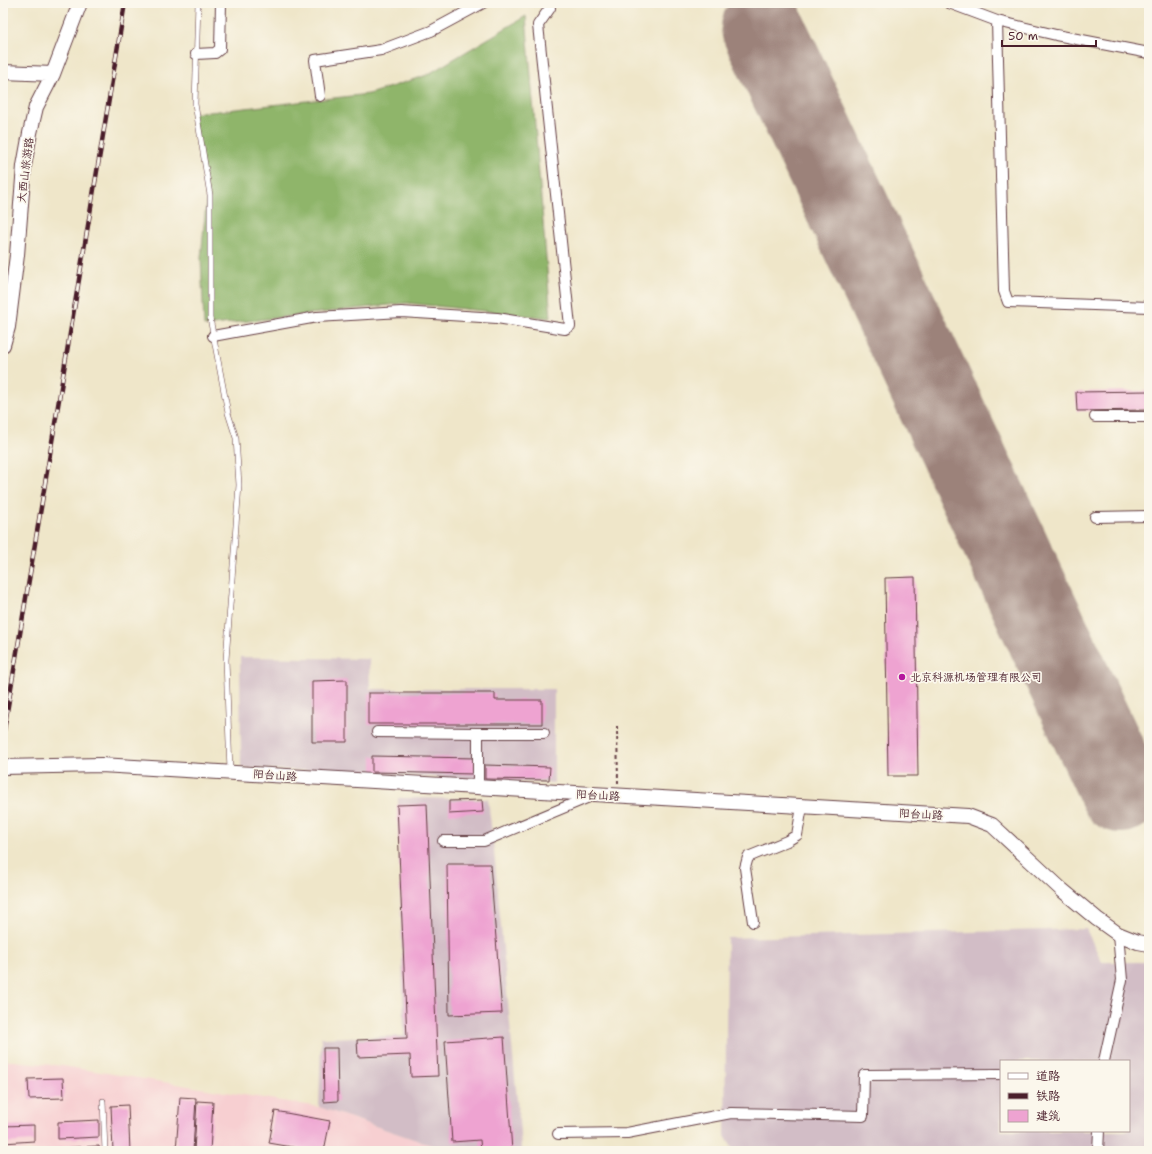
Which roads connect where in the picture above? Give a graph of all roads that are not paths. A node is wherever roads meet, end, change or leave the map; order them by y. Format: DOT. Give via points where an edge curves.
graph roads {
  1 [pos="80,3"];
  2 [pos="198,3"];
  3 [pos="221,3"];
  4 [pos="483,3"];
  5 [pos="548,3"];
  6 [pos="949,3"];
  7 [pos="997,21"];
  8 [pos="1149,52"];
  9 [pos="196,54"];
  10 [pos="3,72"];
  11 [pos="53,74"];
  12 [pos="320,96"];
  13 [pos="1149,307"];
  14 [pos="213,336"];
  15 [pos="4,340"];
  16 [pos="1095,417"];
  17 [pos="1149,417"];
  18 [pos="1149,516"];
  19 [pos="1095,517"];
  20 [pos="377,732"];
  21 [pos="478,733"];
  22 [pos="544,733"];
  23 [pos="3,767"];
  24 [pos="230,772"];
  25 [pos="478,788"];
  26 [pos="596,794"];
  27 [pos="802,807"];
  28 [pos="444,841"];
  29 [pos="753,922"];
  30 [pos="1118,934"];
  31 [pos="1149,944"];
  32 [pos="1104,1060"];
  33 [pos="1000,1074"];
  34 [pos="103,1101"];
  35 [pos="1099,1132"];
  36 [pos="558,1134"];
  37 [pos="105,1151"];
  38 [pos="1098,1151"];
  1 -- 11 [label="street, 大西山旅游路"];
  2 -- 9 [label="lane"];
  3 -- 9 [label="street" via="220,49 215,54"];
  4 -- 12 [label="street" via="431,31 381,50 315,60"];
  5 -- 14 [label="street" via="550,8 538,24 570,326 565,328 497,318 401,312 317,318"];
  6 -- 7 [label="street"];
  7 -- 8 [label="street"];
  7 -- 13 [label="street" via="1004,291 1008,302"];
  9 -- 14 [label="lane" via="195,104 210,195 210,318"];
  10 -- 11 [label="street"];
  11 -- 15 [label="street, 大西山旅游路" via="36,107 30,133 24,166 8,327"];
  14 -- 24 [label="lane" via="228,413 236,438 239,485 226,660"];
  16 -- 17 [label="street"];
  18 -- 19 [label="street"];
  20 -- 21 [label="street"];
  21 -- 22 [label="street"];
  21 -- 25 [label="street"];
  23 -- 24 [label="street, 阳台山路" via="101,765"];
  24 -- 25 [label="street, 阳台山路"];
  25 -- 26 [label="street, 阳台山路"];
  26 -- 27 [label="street, 阳台山路"];
  26 -- 28 [label="street" via="484,841"];
  27 -- 29 [label="street" via="797,835 748,857 745,868"];
  27 -- 30 [label="street, 阳台山路" via="968,816 992,825 1062,890"];
  30 -- 31 [label="street, 阳台山路"];
  30 -- 32 [label="street" via="1122,980"];
  33 -- 36 [label="street" via="864,1075 863,1116 731,1113 627,1133"];
  34 -- 37 [label="lane"];
  35 -- 38 [label="street"];
}
